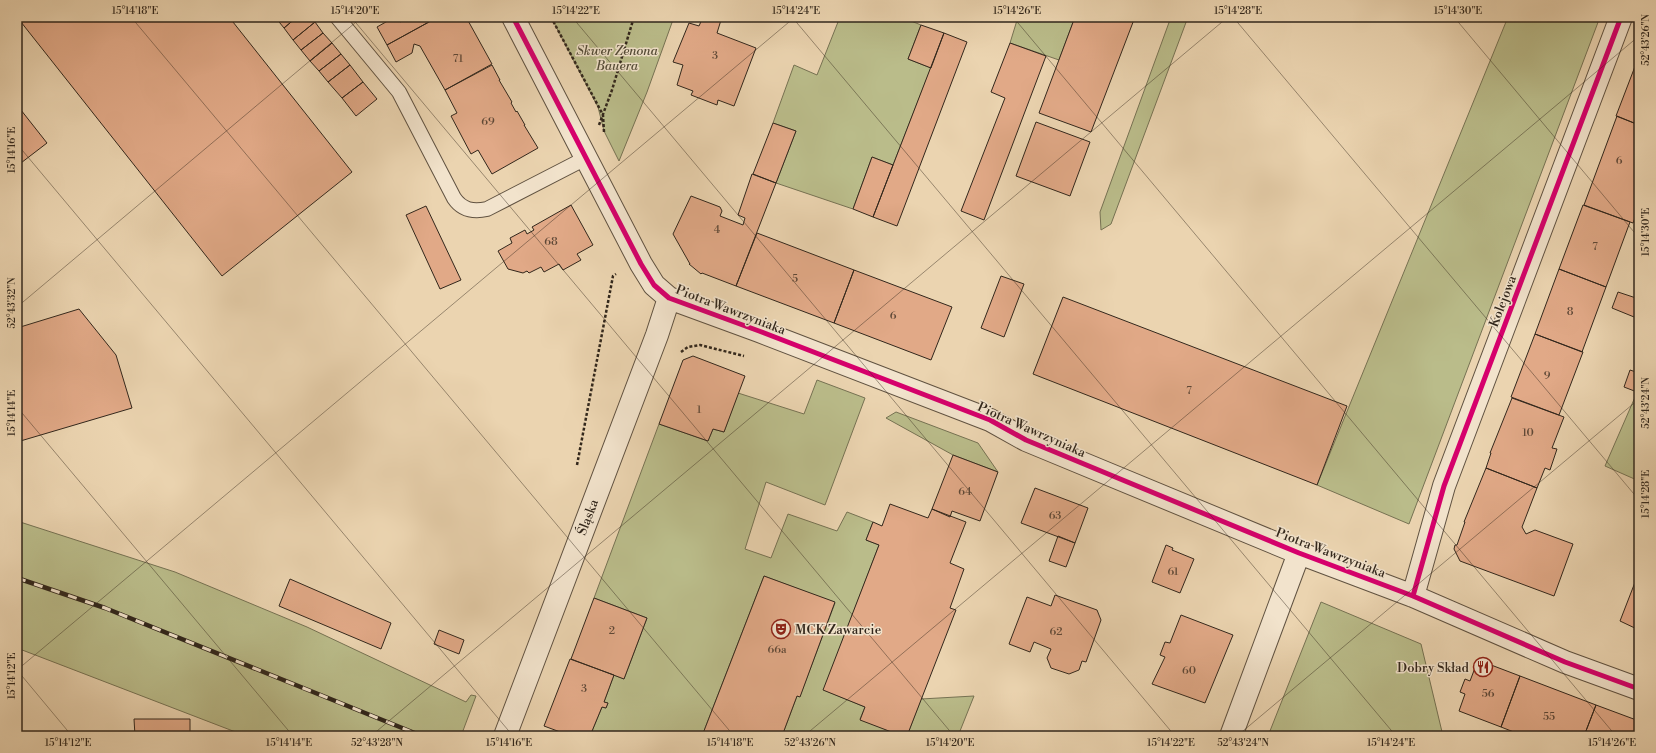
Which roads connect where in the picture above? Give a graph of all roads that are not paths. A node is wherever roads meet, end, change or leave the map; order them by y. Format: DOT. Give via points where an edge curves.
graph roads {
  1 [pos="337,17"];
  2 [pos="513,17"];
  3 [pos="1621,17"];
  4 [pos="586,158"];
  5 [pos="669,298"];
  6 [pos="1299,553"];
  7 [pos="1413,596"];
  8 [pos="1639,689"];
  9 [pos="504,736"];
  10 [pos="1231,736"];
  1 -- 4 [label="lane" via="399,92 454,198 464,208 473,211 487,209"];
  2 -- 4 [label="street, Piotra Wawrzyniaka"];
  3 -- 7 [label="street, Kolejowa" via="1444,486"];
  4 -- 5 [label="street, Piotra Wawrzyniaka" via="644,269 654,285"];
  5 -- 6 [label="street, Piotra Wawrzyniaka" via="990,420 1026,440"];
  5 -- 9 [label="street, Śląska"];
  6 -- 7 [label="street, Piotra Wawrzyniaka"];
  6 -- 10 [label="street, Piotra Wawrzyniaka"];
  7 -- 8 [label="street, Piotra Wawrzyniaka" via="1565,662"];
}
